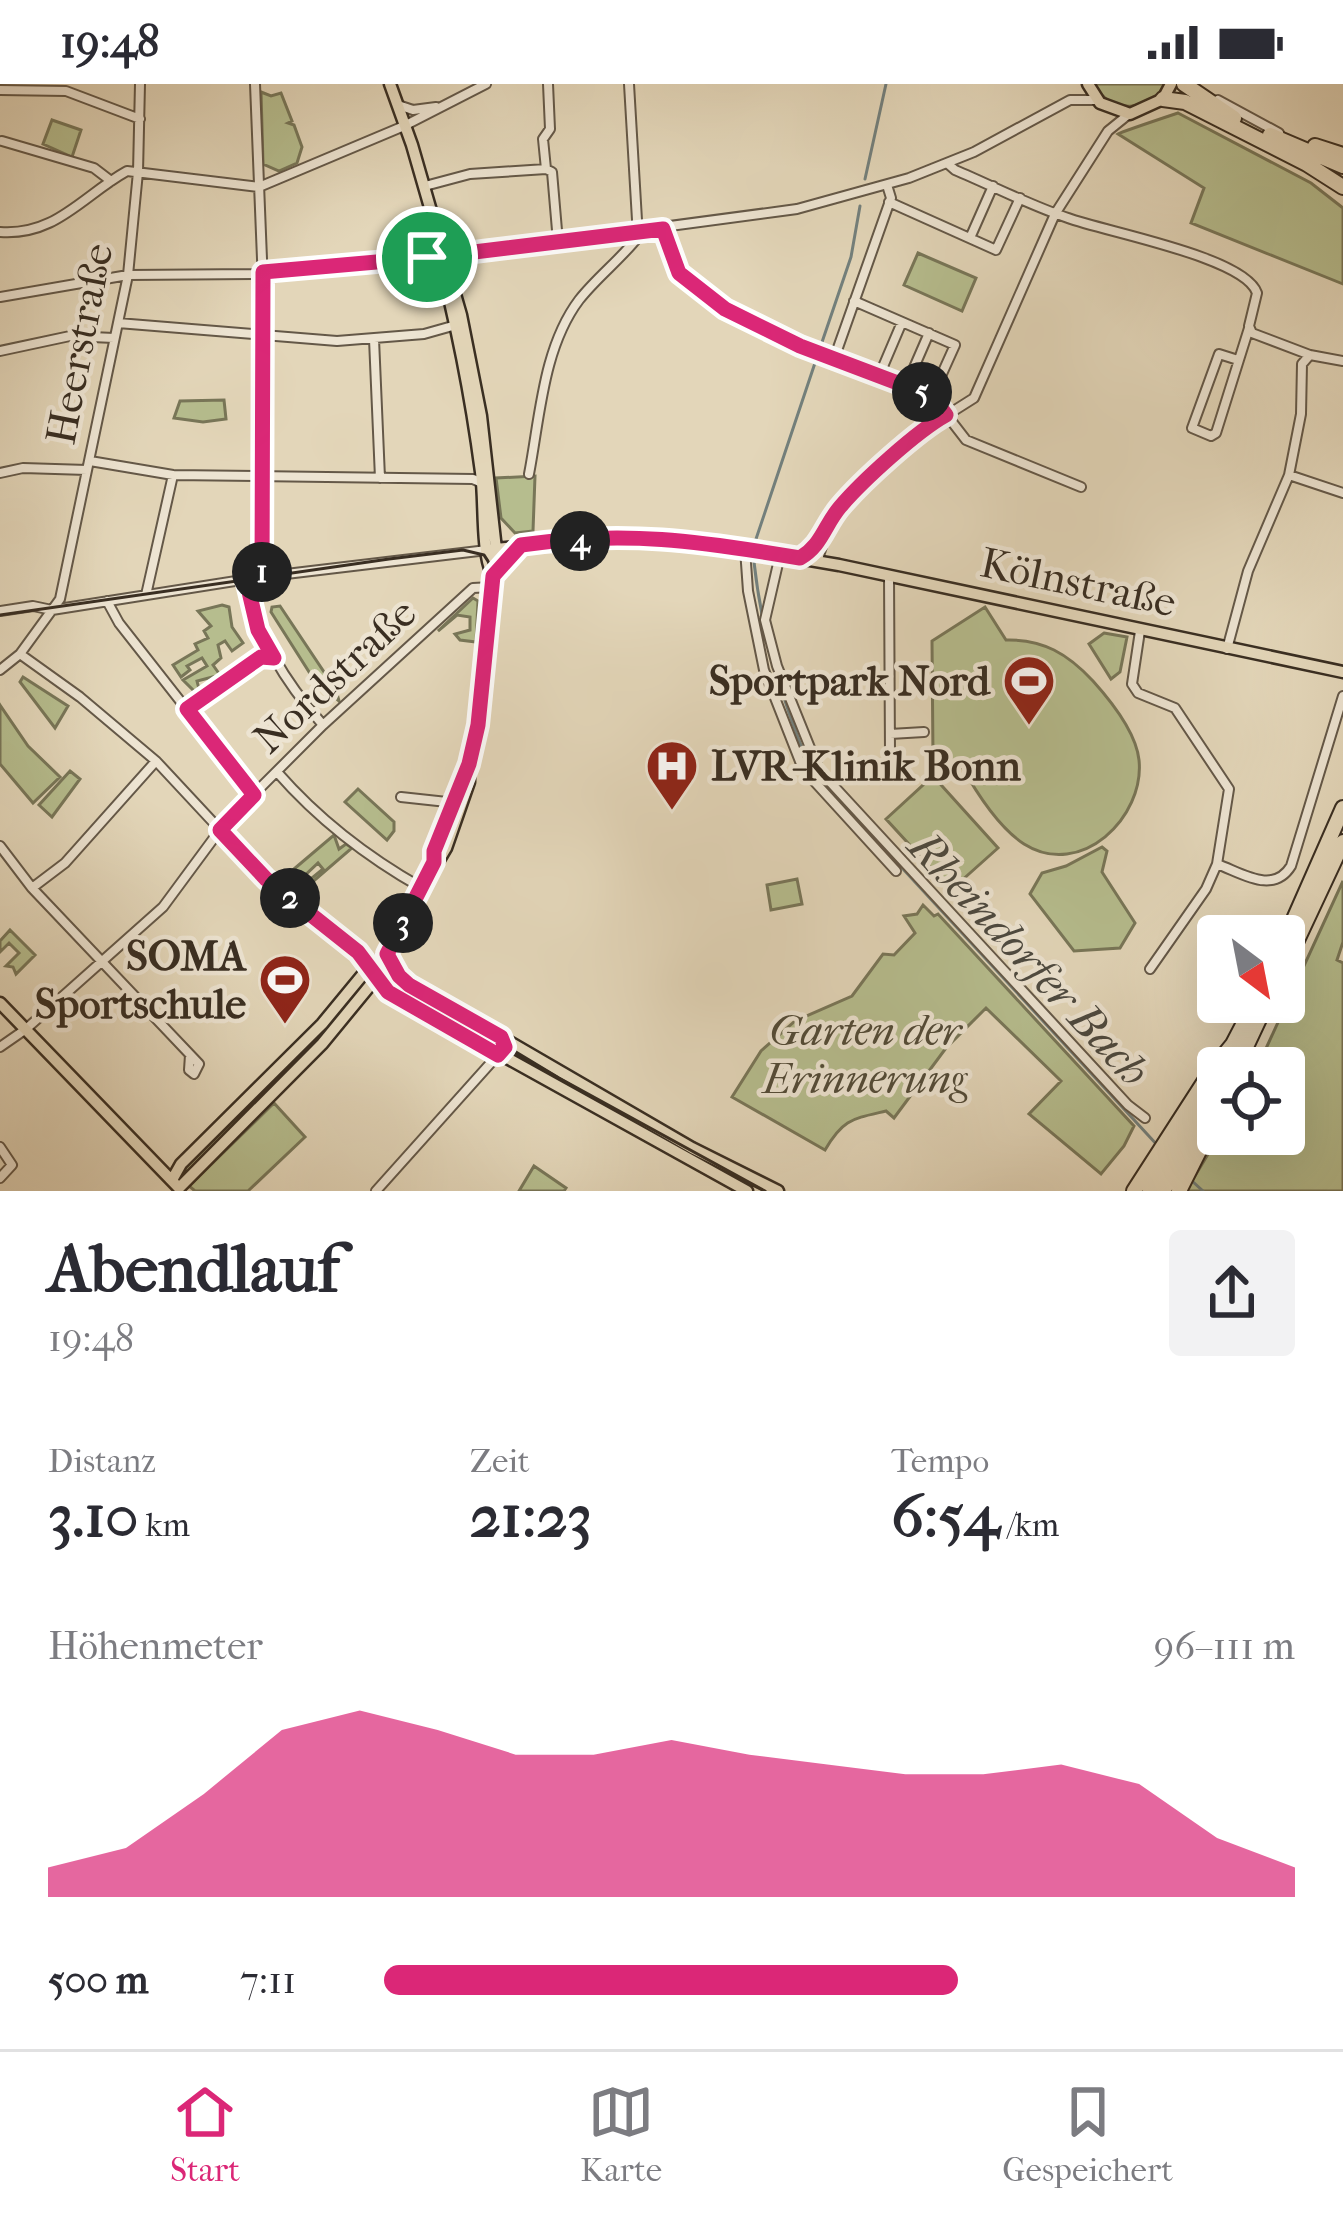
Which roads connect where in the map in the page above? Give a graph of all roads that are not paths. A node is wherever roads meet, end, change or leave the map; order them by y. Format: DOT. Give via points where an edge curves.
graph roads {
  1 [pos="140,84"];
  2 [pos="267,84"];
  3 [pos="390,84"];
  4 [pos="486,84"];
  5 [pos="548,84"];
  6 [pos="629,84"];
  7 [pos="1084,84"];
  8 [pos="1188,84"];
  9 [pos="255,86"];
  10 [pos="0,90"];
  11 [pos="1167,91"];
  12 [pos="1070,100"];
  13 [pos="1099,101"];
  14 [pos="396,104"];
  15 [pos="443,106"];
  16 [pos="1130,113"];
  17 [pos="140,119"];
  18 [pos="404,126"];
  19 [pos="1258,129"];
  20 [pos="1108,130"];
  21 [pos="1286,136"];
  22 [pos="2,141"];
  23 [pos="1343,155"];
  24 [pos="947,164"];
  25 [pos="1307,164"];
  26 [pos="1343,166"];
  27 [pos="546,169"];
  28 [pos="139,172"];
  29 [pos="1343,177"];
  30 [pos="111,181"];
  31 [pos="887,185"];
  32 [pos="425,186"];
  33 [pos="993,186"];
  34 [pos="259,188"];
  35 [pos="1343,188"];
  36 [pos="1020,198"];
  37 [pos="889,202"];
  38 [pos="1055,214"];
  39 [pos="663,229"];
  40 [pos="639,231"];
  41 [pos="0,232"];
  42 [pos="970,238"];
  43 [pos="558,242"];
  44 [pos="442,256"];
  45 [pos="263,272"];
  46 [pos="128,275"];
  47 [pos="0,298"];
  48 [pos="854,301"];
  49 [pos="902,322"];
  50 [pos="118,323"];
  51 [pos="456,326"];
  52 [pos="1249,326"];
  53 [pos="929,333"];
  54 [pos="265,334"];
  55 [pos="114,338"];
  56 [pos="374,339"];
  57 [pos="0,351"];
  58 [pos="1310,355"];
  59 [pos="829,357"];
  60 [pos="1238,360"];
  61 [pos="1343,361"];
  62 [pos="879,376"];
  63 [pos="906,386"];
  64 [pos="932,396"];
  65 [pos="946,415"];
  66 [pos="88,465"];
  67 [pos="0,472"];
  68 [pos="529,474"];
  69 [pos="173,475"];
  70 [pos="1289,475"];
  71 [pos="262,476"];
  72 [pos="380,478"];
  73 [pos="482,484"];
  74 [pos="1081,487"];
  75 [pos="1343,493"];
  76 [pos="825,536"];
  77 [pos="492,543"];
  78 [pos="525,544"];
  79 [pos="745,549"];
  80 [pos="470,551"];
  81 [pos="780,555"];
  82 [pos="800,558"];
  83 [pos="818,562"];
  84 [pos="838,566"];
  85 [pos="261,577"];
  86 [pos="889,577"];
  87 [pos="246,579"];
  88 [pos="493,581"];
  89 [pos="146,595"];
  90 [pos="107,601"];
  91 [pos="0,611"];
  92 [pos="51,613"];
  93 [pos="1140,631"];
  94 [pos="1227,649"];
  95 [pos="20,654"];
  96 [pos="274,658"];
  97 [pos="0,670"];
  98 [pos="1343,672"];
  99 [pos="1343,696"];
  100 [pos="187,709"];
  101 [pos="323,725"];
  102 [pos="925,732"];
  103 [pos="890,734"];
  104 [pos="890,752"];
  105 [pos="156,761"];
  106 [pos="469,764"];
  107 [pos="277,772"];
  108 [pos="254,795"];
  109 [pos="401,796"];
  110 [pos="453,799"];
  111 [pos="1343,808"];
  112 [pos="220,830"];
  113 [pos="1343,842"];
  114 [pos="0,845"];
  115 [pos="434,862"];
  116 [pos="1216,864"];
  117 [pos="896,871"];
  118 [pos="32,888"];
  119 [pos="422,888"];
  120 [pos="1296,915"];
  121 [pos="1305,923"];
  122 [pos="387,951"];
  123 [pos="102,963"];
  124 [pos="374,970"];
  125 [pos="1150,970"];
  126 [pos="409,985"];
  127 [pos="388,992"];
  128 [pos="364,995"];
  129 [pos="0,1003"];
  130 [pos="1244,1023"];
  131 [pos="26,1029"];
  132 [pos="1234,1043"];
  133 [pos="0,1047"];
  134 [pos="506,1047"];
  135 [pos="1232,1047"];
  136 [pos="190,1055"];
  137 [pos="512,1063"];
  138 [pos="487,1067"];
  139 [pos="1144,1118"];
  140 [pos="1197,1119"];
  141 [pos="1197,1127"];
  142 [pos="1197,1130"];
  143 [pos="1189,1137"];
  144 [pos="0,1147"];
  145 [pos="181,1164"];
  146 [pos="161,1168"];
  147 [pos="0,1178"];
  148 [pos="178,1186"];
  149 [pos="1155,1186"];
  150 [pos="376,1191"];
  151 [pos="747,1191"];
  152 [pos="778,1191"];
  153 [pos="1134,1191"];
  154 [pos="1179,1191"];
  1 -- 17 [label="street, Heerstraße"];
  2 -- 9 [label="street"];
  3 -- 14 [label="main road"];
  4 -- 15 [label="street"];
  5 -- 27 [label="street"];
  6 -- 40 [label="street"];
  7 -- 12 [label="street"];
  7 -- 13 [label="main road"];
  8 -- 19 [label="highway"];
  8 -- 21 [label="street"];
  9 -- 34 [label="street"];
  10 -- 17 [label="street" via="66,91"];
  11 -- 16 [label="main road"];
  11 -- 25 [label="highway"];
  12 -- 13 [label="street"];
  12 -- 24 [label="street"];
  13 -- 16 [label="main road"];
  13 -- 20 [label="street"];
  14 -- 15 [label="street"];
  14 -- 18 [label="main road"];
  15 -- 18 [label="street"];
  16 -- 20 [label="street"];
  17 -- 28 [label="street, Heerstraße"];
  18 -- 32 [label="main road"];
  18 -- 34 [label="street"];
  18 -- 44 [label="main road"];
  19 -- 21 [label="highway"];
  19 -- 26 [label="highway"];
  20 -- 38 [label="street"];
  21 -- 23 [label="highway"];
  22 -- 30 [label="street" via="94,168"];
  24 -- 31 [label="street"];
  24 -- 33 [label="street"];
  25 -- 29 [label="highway"];
  25 -- 35 [label="highway"];
  27 -- 32 [label="street"];
  27 -- 43 [label="street"];
  28 -- 30 [label="street"];
  28 -- 34 [label="street"];
  28 -- 46 [label="street, Heerstraße"];
  30 -- 41 [label="street" via="44,227"];
  31 -- 37 [label="street"];
  31 -- 39 [label="street" via="778,213"];
  32 -- 44 [label="main road"];
  33 -- 36 [label="street"];
  33 -- 42 [label="street"];
  34 -- 45 [label="street"];
  36 -- 38 [label="street"];
  36 -- 42 [label="street" via="996,250"];
  37 -- 42 [label="street"];
  37 -- 48 [label="street"];
  38 -- 52 [label="street" via="1245,276 1257,293"];
  38 -- 65 [label="street" via="974,398"];
  39 -- 40 [label="street"];
  39 -- 59 [label="street" via="675,266 692,286 742,319"];
  40 -- 43 [label="street"];
  40 -- 68 [label="street" via="564,324"];
  43 -- 44 [label="street"];
  44 -- 45 [label="street"];
  44 -- 51 [label="main road"];
  44 -- 77 [label="main road" via="478,397"];
  45 -- 46 [label="street"];
  45 -- 54 [label="street"];
  46 -- 47 [label="street"];
  46 -- 50 [label="street, Heerstraße"];
  48 -- 49 [label="street"];
  48 -- 59 [label="street"];
  49 -- 53 [label="street"];
  49 -- 62 [label="street"];
  50 -- 54 [label="street"];
  50 -- 55 [label="street, Heerstraße"];
  51 -- 56 [label="street"];
  51 -- 73 [label="main road"];
  52 -- 58 [label="street"];
  52 -- 60 [label="street"];
  53 -- 63 [label="street"];
  53 -- 64 [label="street" via="956,345"];
  54 -- 56 [label="street"];
  54 -- 71 [label="street"];
  55 -- 57 [label="street" via="70,336"];
  55 -- 66 [label="street, Heerstraße"];
  56 -- 72 [label="street"];
  58 -- 61 [label="street"];
  58 -- 70 [label="street" via="1302,364"];
  59 -- 62 [label="street"];
  60 -- 60 [label="street" via="1216,433 1192,428 1219,354"];
  62 -- 63 [label="street"];
  63 -- 64 [label="street"];
  64 -- 65 [label="street"];
  65 -- 74 [label="street" via="967,440"];
  65 -- 76 [label="street" via="840,507"];
  66 -- 67 [label="street"];
  66 -- 69 [label="street"];
  66 -- 92 [label="street, Heerstraße"];
  69 -- 71 [label="street"];
  69 -- 89 [label="street"];
  70 -- 75 [label="street"];
  70 -- 94 [label="street" via="1248,571"];
  71 -- 72 [label="street"];
  71 -- 85 [label="street"];
  72 -- 73 [label="street"];
  73 -- 77 [label="main road"];
  76 -- 82 [label="street"];
  76 -- 83 [label="street"];
  76 -- 84 [label="street"];
  77 -- 78 [label="main road, Kölnstraße"];
  77 -- 78 [label="main road"];
  77 -- 80 [label="street, Kölnstraße"];
  77 -- 80 [label="street"];
  77 -- 88 [label="main road"];
  78 -- 79 [label="main road, Kölnstraße" via="655,537"];
  78 -- 88 [label="main road"];
  79 -- 81 [label="main road, Kölnstraße"];
  79 -- 117 [label="street" via="764,670 802,769"];
  80 -- 85 [label="street, Kölnstraße"];
  81 -- 82 [label="main road, Kölnstraße"];
  81 -- 139 [label="street" via="765,620 819,770"];
  82 -- 83 [label="main road, Kölnstraße"];
  83 -- 84 [label="main road, Kölnstraße"];
  84 -- 86 [label="main road, Kölnstraße"];
  85 -- 87 [label="street, Kölnstraße"];
  86 -- 93 [label="main road, Kölnstraße"];
  86 -- 103 [label="street"];
  87 -- 89 [label="street, Kölnstraße"];
  87 -- 96 [label="street"];
  88 -- 101 [label="street, Nordstraße" via="462,598"];
  88 -- 106 [label="main road"];
  89 -- 90 [label="street, Kölnstraße"];
  90 -- 92 [label="street, Kölnstraße"];
  90 -- 100 [label="street"];
  91 -- 92 [label="street, Kölnstraße" via="33,606"];
  92 -- 95 [label="street, Heerstraße"];
  93 -- 94 [label="main road, Kölnstraße"];
  93 -- 116 [label="street" via="1132,684 1175,707 1230,796"];
  94 -- 98 [label="main road, Kölnstraße"];
  95 -- 97 [label="street, Heerstraße"];
  95 -- 105 [label="street"];
  96 -- 100 [label="street" via="261,657"];
  96 -- 101 [label="street"];
  99 -- 116 [label="street" via="1286,875 1269,883"];
  100 -- 108 [label="street"];
  101 -- 107 [label="street, Nordstraße"];
  102 -- 103 [label="street"];
  103 -- 104 [label="street"];
  105 -- 112 [label="street"];
  105 -- 118 [label="street"];
  106 -- 110 [label="main road"];
  106 -- 115 [label="main road" via="460,809"];
  107 -- 108 [label="street, Nordstraße"];
  107 -- 119 [label="street" via="316,815"];
  108 -- 112 [label="street, Nordstraße"];
  109 -- 110 [label="street"];
  110 -- 115 [label="main road"];
  111 -- 120 [label="highway"];
  112 -- 123 [label="street, Nordstraße" via="163,907"];
  112 -- 124 [label="street"];
  113 -- 121 [label="highway"];
  114 -- 118 [label="street"];
  115 -- 119 [label="main road"];
  116 -- 125 [label="street"];
  118 -- 123 [label="street"];
  119 -- 122 [label="main road"];
  122 -- 124 [label="main road"];
  122 -- 126 [label="main road"];
  123 -- 131 [label="street, Nordstraße"];
  123 -- 136 [label="street"];
  124 -- 126 [label="main road"];
  124 -- 127 [label="main road"];
  124 -- 128 [label="main road"];
  124 -- 145 [label="main road"];
  126 -- 134 [label="main road"];
  127 -- 128 [label="main road"];
  127 -- 134 [label="main road"];
  128 -- 148 [label="main road"];
  129 -- 131 [label="main road"];
  130 -- 132 [label="highway"];
  131 -- 133 [label="street, Nordstraße"];
  131 -- 146 [label="main road"];
  132 -- 135 [label="highway"];
  132 -- 143 [label="highway" via="1212,1070"];
  134 -- 137 [label="main road"];
  134 -- 138 [label="street"];
  134 -- 152 [label="main road"];
  137 -- 138 [label="street"];
  137 -- 151 [label="main road"];
  138 -- 150 [label="street"];
  140 -- 143 [label="highway"];
  141 -- 143 [label="highway"];
  142 -- 143 [label="highway"];
  143 -- 149 [label="highway"];
  143 -- 149 [label="highway"];
  143 -- 154 [label="highway"];
  144 -- 147 [label="street" via="12,1165"];
  145 -- 146 [label="main road"];
  145 -- 148 [label="main road"];
  146 -- 148 [label="main road"];
  149 -- 153 [label="highway"];
}
